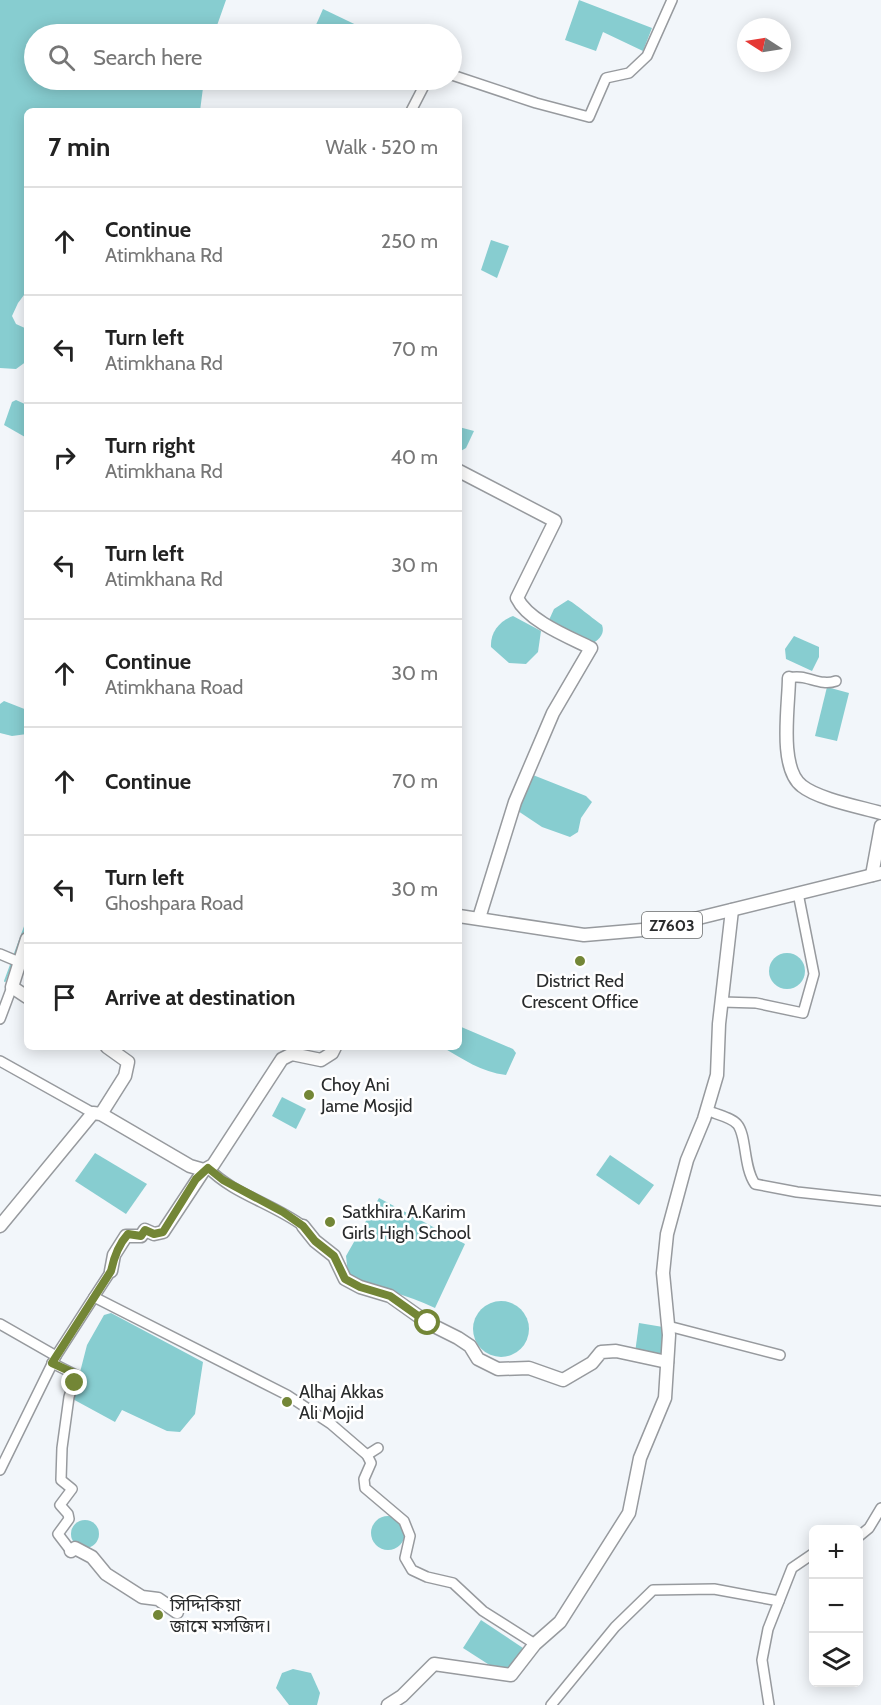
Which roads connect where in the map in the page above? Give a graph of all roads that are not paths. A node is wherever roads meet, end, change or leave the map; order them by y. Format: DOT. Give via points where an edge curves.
graph roads {
  1 [pos="672,0"];
  2 [pos="462,78"];
  3 [pos="422,90"];
  4 [pos="413,108"];
  5 [pos="462,473"];
  6 [pos="789,678"];
  7 [pos="836,681"];
  8 [pos="881,813"];
  9 [pos="881,826"];
  10 [pos="876,874"];
  11 [pos="798,893"];
  12 [pos="732,910"];
  13 [pos="462,916"];
  14 [pos="479,918"];
  15 [pos="24,948"];
  16 [pos="0,954"];
  17 [pos="19,962"];
  18 [pos="12,987"];
  19 [pos="24,995"];
  20 [pos="722,1002"];
  21 [pos="0,1019"];
  22 [pos="110,1050"];
  23 [pos="333,1050"];
  24 [pos="0,1061"];
  25 [pos="706,1110"];
  26 [pos="97,1114"];
  27 [pos="206,1169"];
  28 [pos="881,1201"];
  29 [pos="0,1226"];
  30 [pos="303,1226"];
  31 [pos="111,1271"];
  32 [pos="94,1297"];
  33 [pos="0,1324"];
  34 [pos="668,1326"];
  35 [pos="780,1355"];
  36 [pos="54,1360"];
  37 [pos="667,1362"];
  38 [pos="378,1448"];
  39 [pos="367,1455"];
  40 [pos="0,1470"];
  41 [pos="881,1508"];
  42 [pos="863,1533"];
  43 [pos="72,1551"];
  44 [pos="809,1556"];
  45 [pos="779,1601"];
  46 [pos="177,1612"];
  47 [pos="535,1644"];
  48 [pos="388,1705"];
  49 [pos="551,1705"];
  50 [pos="770,1705"];
  1 -- 2 [label="street" via="647,56 629,73 606,78 589,117"];
  3 -- 4 [label="street"];
  5 -- 14 [label="main road" via="555,521 517,598 551,628 591,648 553,713 515,802"];
  6 -- 7 [label="street" via="799,675 826,685"];
  6 -- 8 [label="main road" via="785,718 793,774 801,786 836,801"];
  9 -- 10 [label="main road"];
  10 -- 11 [label="main road, Z7603"];
  11 -- 12 [label="main road, Z7603"];
  11 -- 20 [label="street" via="814,974 803,1013 756,1003"];
  12 -- 14 [label="main road, Z7603" via="654,929 584,935"];
  12 -- 20 [label="main road"];
  13 -- 14 [label="main road, Z7603"];
  15 -- 17 [label="main road"];
  16 -- 17 [label="street"];
  17 -- 18 [label="main road"];
  18 -- 19 [label="main road"];
  18 -- 21 [label="street"];
  20 -- 25 [label="main road" via="717,1075"];
  22 -- 26 [label="main road" via="128,1062 125,1076"];
  23 -- 27 [label="main road" via="321,1060 292,1054 282,1059 213,1166"];
  24 -- 26 [label="street"];
  25 -- 28 [label="street" via="736,1122 742,1131 748,1175 755,1184"];
  25 -- 34 [label="main road" via="667,1233 663,1273"];
  26 -- 27 [label="main road" via="190,1166"];
  26 -- 29 [label="main road"];
  27 -- 30 [label="street"];
  27 -- 31 [label="main road" via="163,1232 145,1230 141,1236 126,1236 114,1256"];
  30 -- 37 [label="main road" via="334,1256 345,1279 392,1297 470,1346 478,1359 498,1369 530,1368 563,1380 592,1363 601,1352 616,1351"];
  31 -- 32 [label="street"];
  32 -- 36 [label="street"];
  32 -- 39 [label="street" via="287,1395 331,1424"];
  33 -- 36 [label="street"];
  34 -- 35 [label="street"];
  34 -- 37 [label="main road"];
  36 -- 40 [label="street"];
  36 -- 43 [label="street" via="76,1374 62,1448 62,1480 72,1489 60,1505 69,1519 58,1534"];
  37 -- 47 [label="main road" via="665,1398 640,1458 629,1513 560,1622"];
  38 -- 39 [label="street"];
  39 -- 47 [label="street" via="371,1463 364,1479 365,1488 404,1521 410,1536 405,1558 412,1570 453,1583 483,1611"];
  41 -- 42 [label="street"];
  43 -- 46 [label="main road" via="75,1548 92,1557 106,1574 141,1597 158,1599"];
  44 -- 45 [label="street" via="792,1568"];
  45 -- 49 [label="street" via="714,1589 653,1590 615,1627"];
  45 -- 50 [label="street" via="762,1660"];
  47 -- 48 [label="main road" via="511,1675 434,1664"];
}
